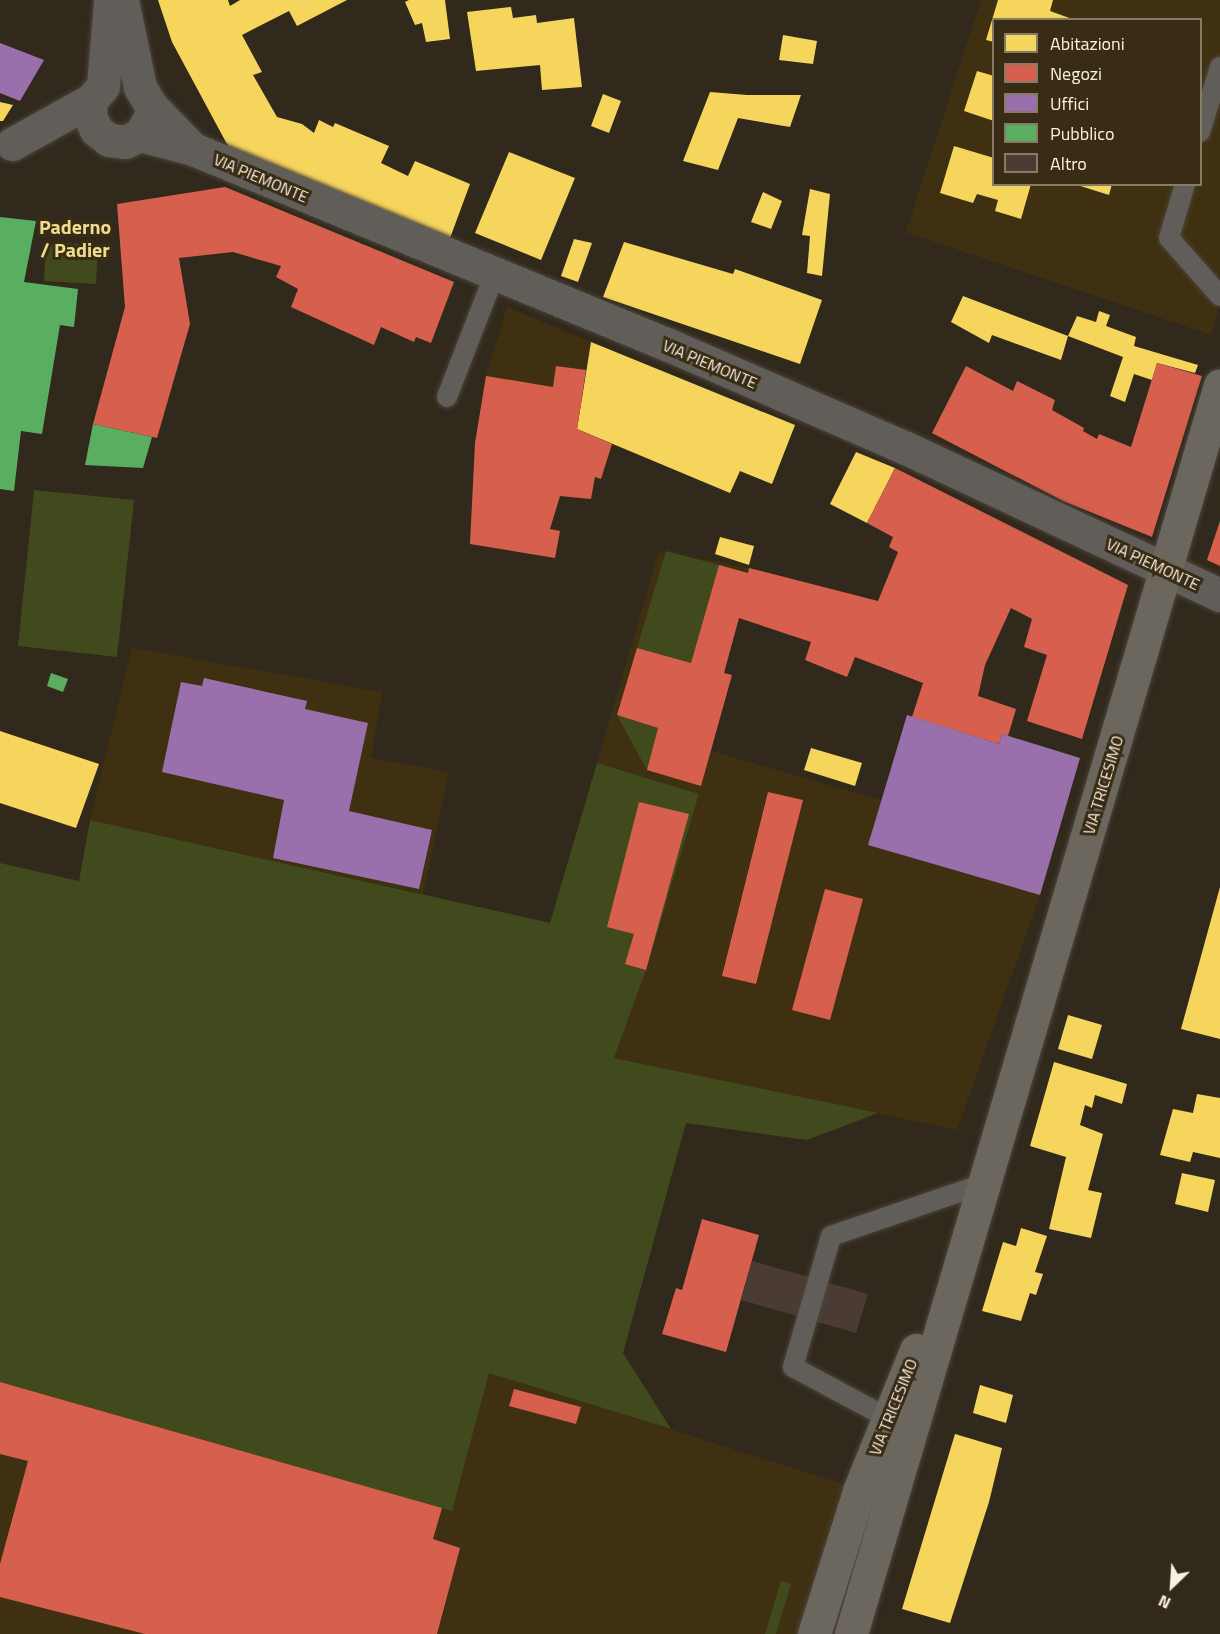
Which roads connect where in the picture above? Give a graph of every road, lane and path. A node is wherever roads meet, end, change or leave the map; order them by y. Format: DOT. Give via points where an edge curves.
graph roads {
  1 [pos="110,0"];
  2 [pos="122,0"];
  3 [pos="1220,67"];
  4 [pos="97,105"];
  5 [pos="144,109"];
  6 [pos="1202,126"];
  7 [pos="6,144"];
  8 [pos="1184,186"];
  9 [pos="494,276"];
  10 [pos="1220,296"];
  11 [pos="1220,385"];
  12 [pos="447,397"];
  13 [pos="1167,571"];
  14 [pos="1220,595"];
  15 [pos="983,1184"];
  16 [pos="923,1393"];
  17 [pos="888,1418"];
  18 [pos="814,1634"];
  19 [pos="851,1634"];
  1 -- 4 [label="street"];
  2 -- 5 [label="street"];
  3 -- 6 [label="lane"];
  4 -- 5 [label="street, VIA PIEMONTE" via="122,80"];
  4 -- 5 [label="street" via="109,141 125,142"];
  4 -- 7 [label="street, VIA PIEMONTE"];
  5 -- 9 [label="street, VIA PIEMONTE" via="193,149"];
  8 -- 10 [label="lane" via="1169,238"];
  9 -- 12 [label="lane"];
  9 -- 13 [label="street, VIA PIEMONTE" via="671,346 906,448"];
  11 -- 13 [label="main road, VIA TRICESIMO"];
  13 -- 14 [label="street, VIA PIEMONTE"];
  13 -- 15 [label="main road, VIA TRICESIMO"];
  15 -- 16 [label="main road, VIA TRICESIMO"];
  15 -- 17 [label="main road, VIA TRICESIMO"];
  15 -- 17 [label="lane" via="831,1236 793,1367"];
  16 -- 17 [label="lane"];
  16 -- 19 [label="main road, VIA TRICESIMO"];
  17 -- 18 [label="main road, VIA TRICESIMO" via="858,1491"];
}
